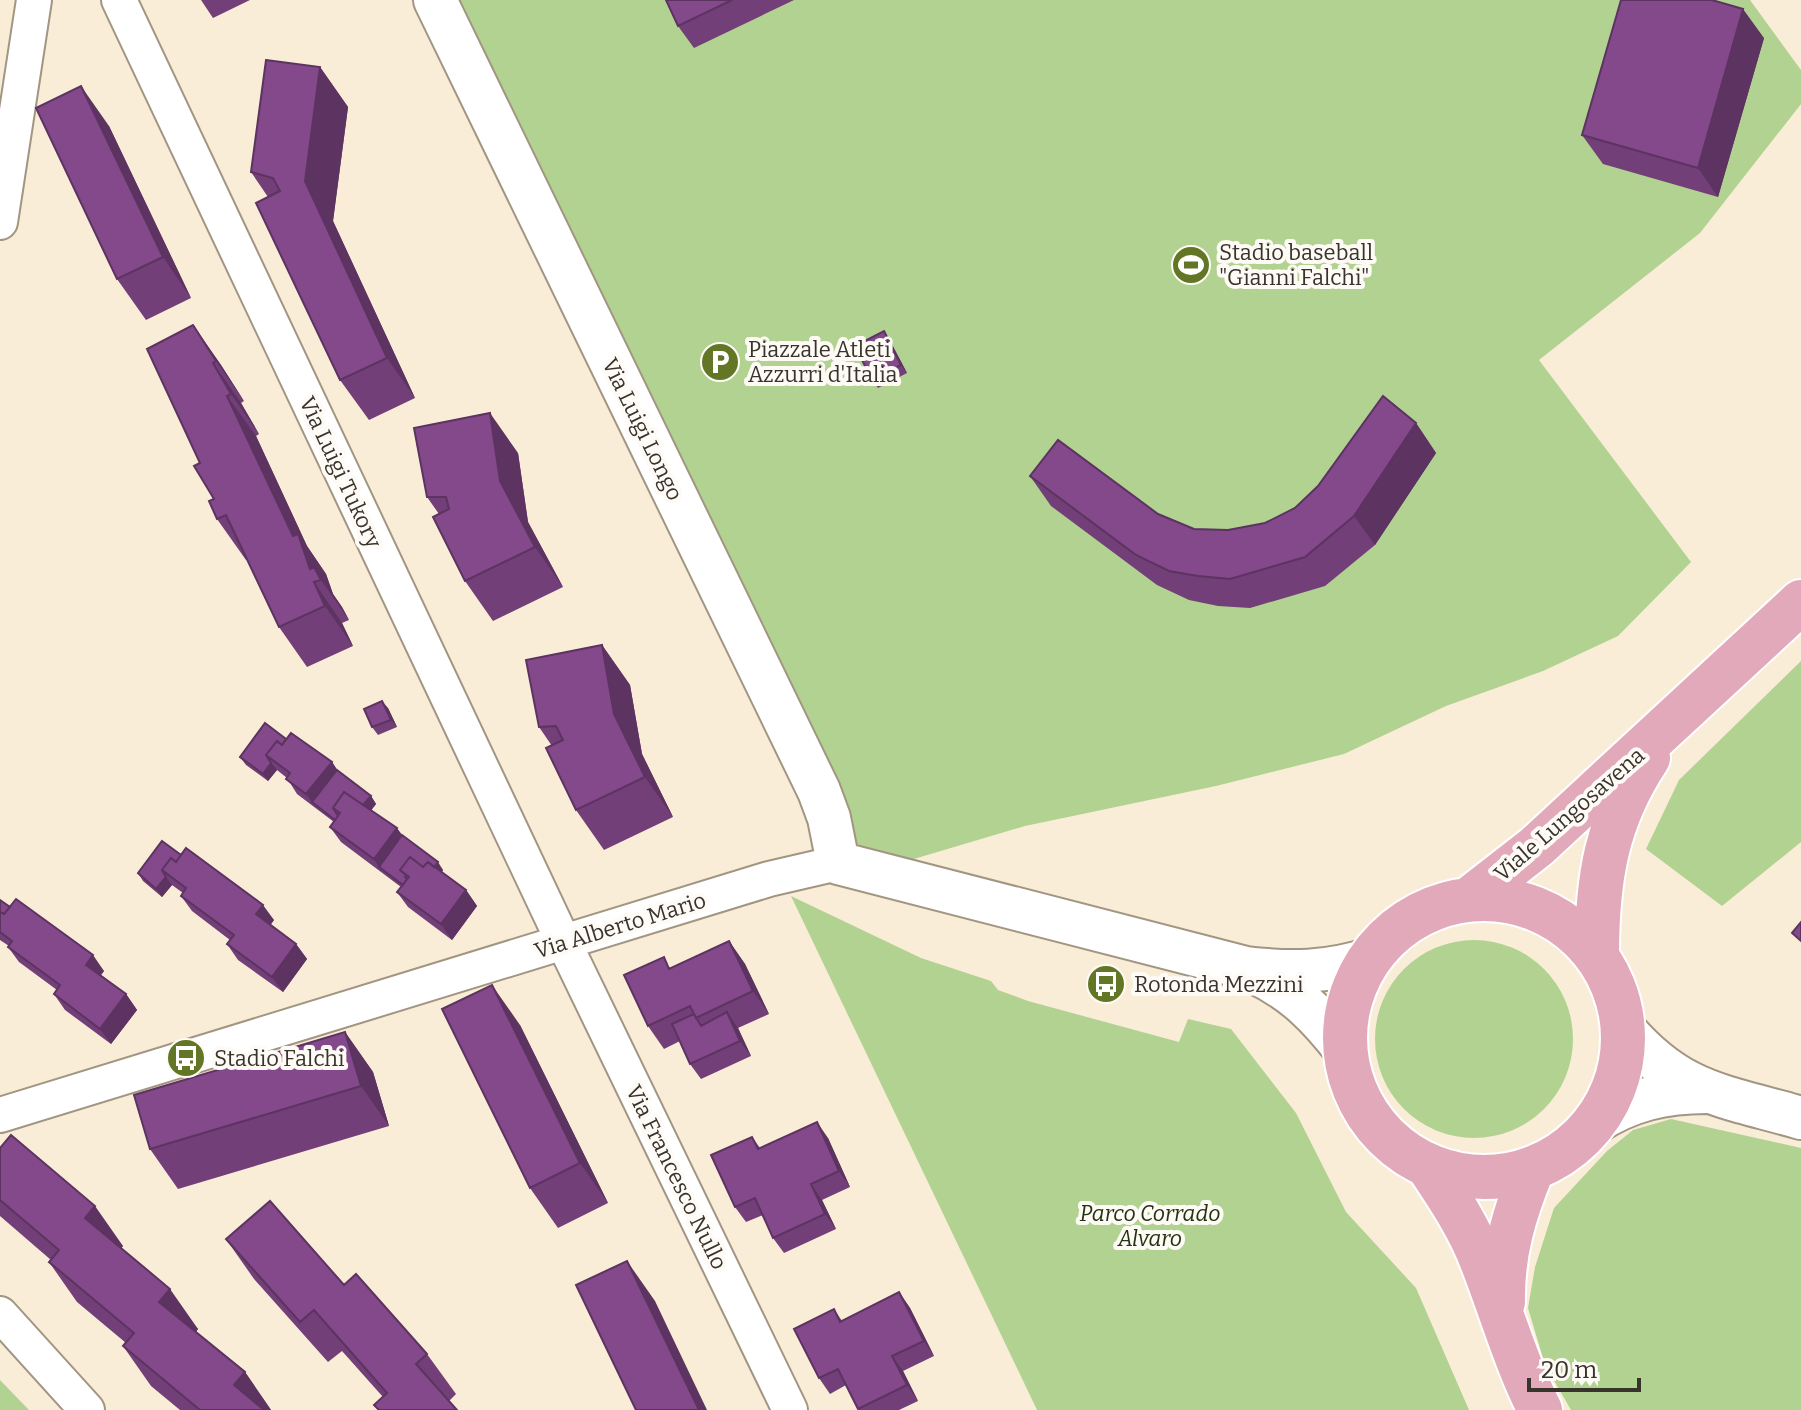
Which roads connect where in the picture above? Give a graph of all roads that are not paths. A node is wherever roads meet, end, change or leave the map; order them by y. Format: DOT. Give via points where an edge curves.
graph roads {
  1 [pos="34,0"];
  2 [pos="119,0"];
  3 [pos="435,0"];
  4 [pos="0,222"];
  5 [pos="1801,602"];
  6 [pos="1669,726"];
  7 [pos="838,863"];
  8 [pos="1468,900"];
  9 [pos="564,943"];
  10 [pos="1597,954"];
  11 [pos="1370,959"];
  12 [pos="1246,968"];
  13 [pos="1623,1028"];
  14 [pos="1346,1051"];
  15 [pos="1709,1092"];
  16 [pos="0,1115"];
  17 [pos="1801,1118"];
  18 [pos="1594,1123"];
  19 [pos="1428,1166"];
  20 [pos="1532,1170"];
  21 [pos="0,1314"];
  22 [pos="1504,1320"];
  23 [pos="87,1410"];
  24 [pos="790,1410"];
  25 [pos="1540,1410"];
  1 -- 4 [label="street"];
  2 -- 9 [label="street, Via Luigi Tukory"];
  3 -- 7 [label="street, Via Luigi Longo" via="819,791"];
  5 -- 6 [label="main road, Viale Lungosavena"];
  6 -- 8 [label="main road, Viale Lungosavena" via="1536,847"];
  6 -- 10 [label="main road, Viale Lungosavena" via="1634,778 1601,867"];
  7 -- 9 [label="street, Via Alberto Mario"];
  7 -- 12 [label="street, Via Alberto Mario"];
  8 -- 10 [label="main road" via="1503,901 1536,910 1567,926"];
  8 -- 11 [label="main road" via="1413,919"];
  9 -- 16 [label="street, Via Alberto Mario"];
  9 -- 24 [label="street, Via Francesco Nullo"];
  10 -- 13 [label="main road" via="1618,1000"];
  11 -- 12 [label="street, Via Alberto Mario" via="1318,971"];
  11 -- 14 [label="main road" via="1349,1008"];
  12 -- 14 [label="street, Via Alberto Mario" via="1305,1002"];
  13 -- 15 [label="street" via="1669,1074"];
  13 -- 18 [label="main road" via="1618,1073"];
  14 -- 19 [label="main road" via="1354,1087 1371,1120 1396,1147"];
  15 -- 17 [label="street"];
  15 -- 18 [label="street" via="1636,1100"];
  18 -- 20 [label="main road" via="1566,1151"];
  19 -- 20 [label="main road" via="1462,1176"];
  19 -- 22 [label="main road" via="1462,1220"];
  20 -- 22 [label="main road" via="1509,1234"];
  21 -- 23 [label="street"];
  22 -- 25 [label="main road"];
}
